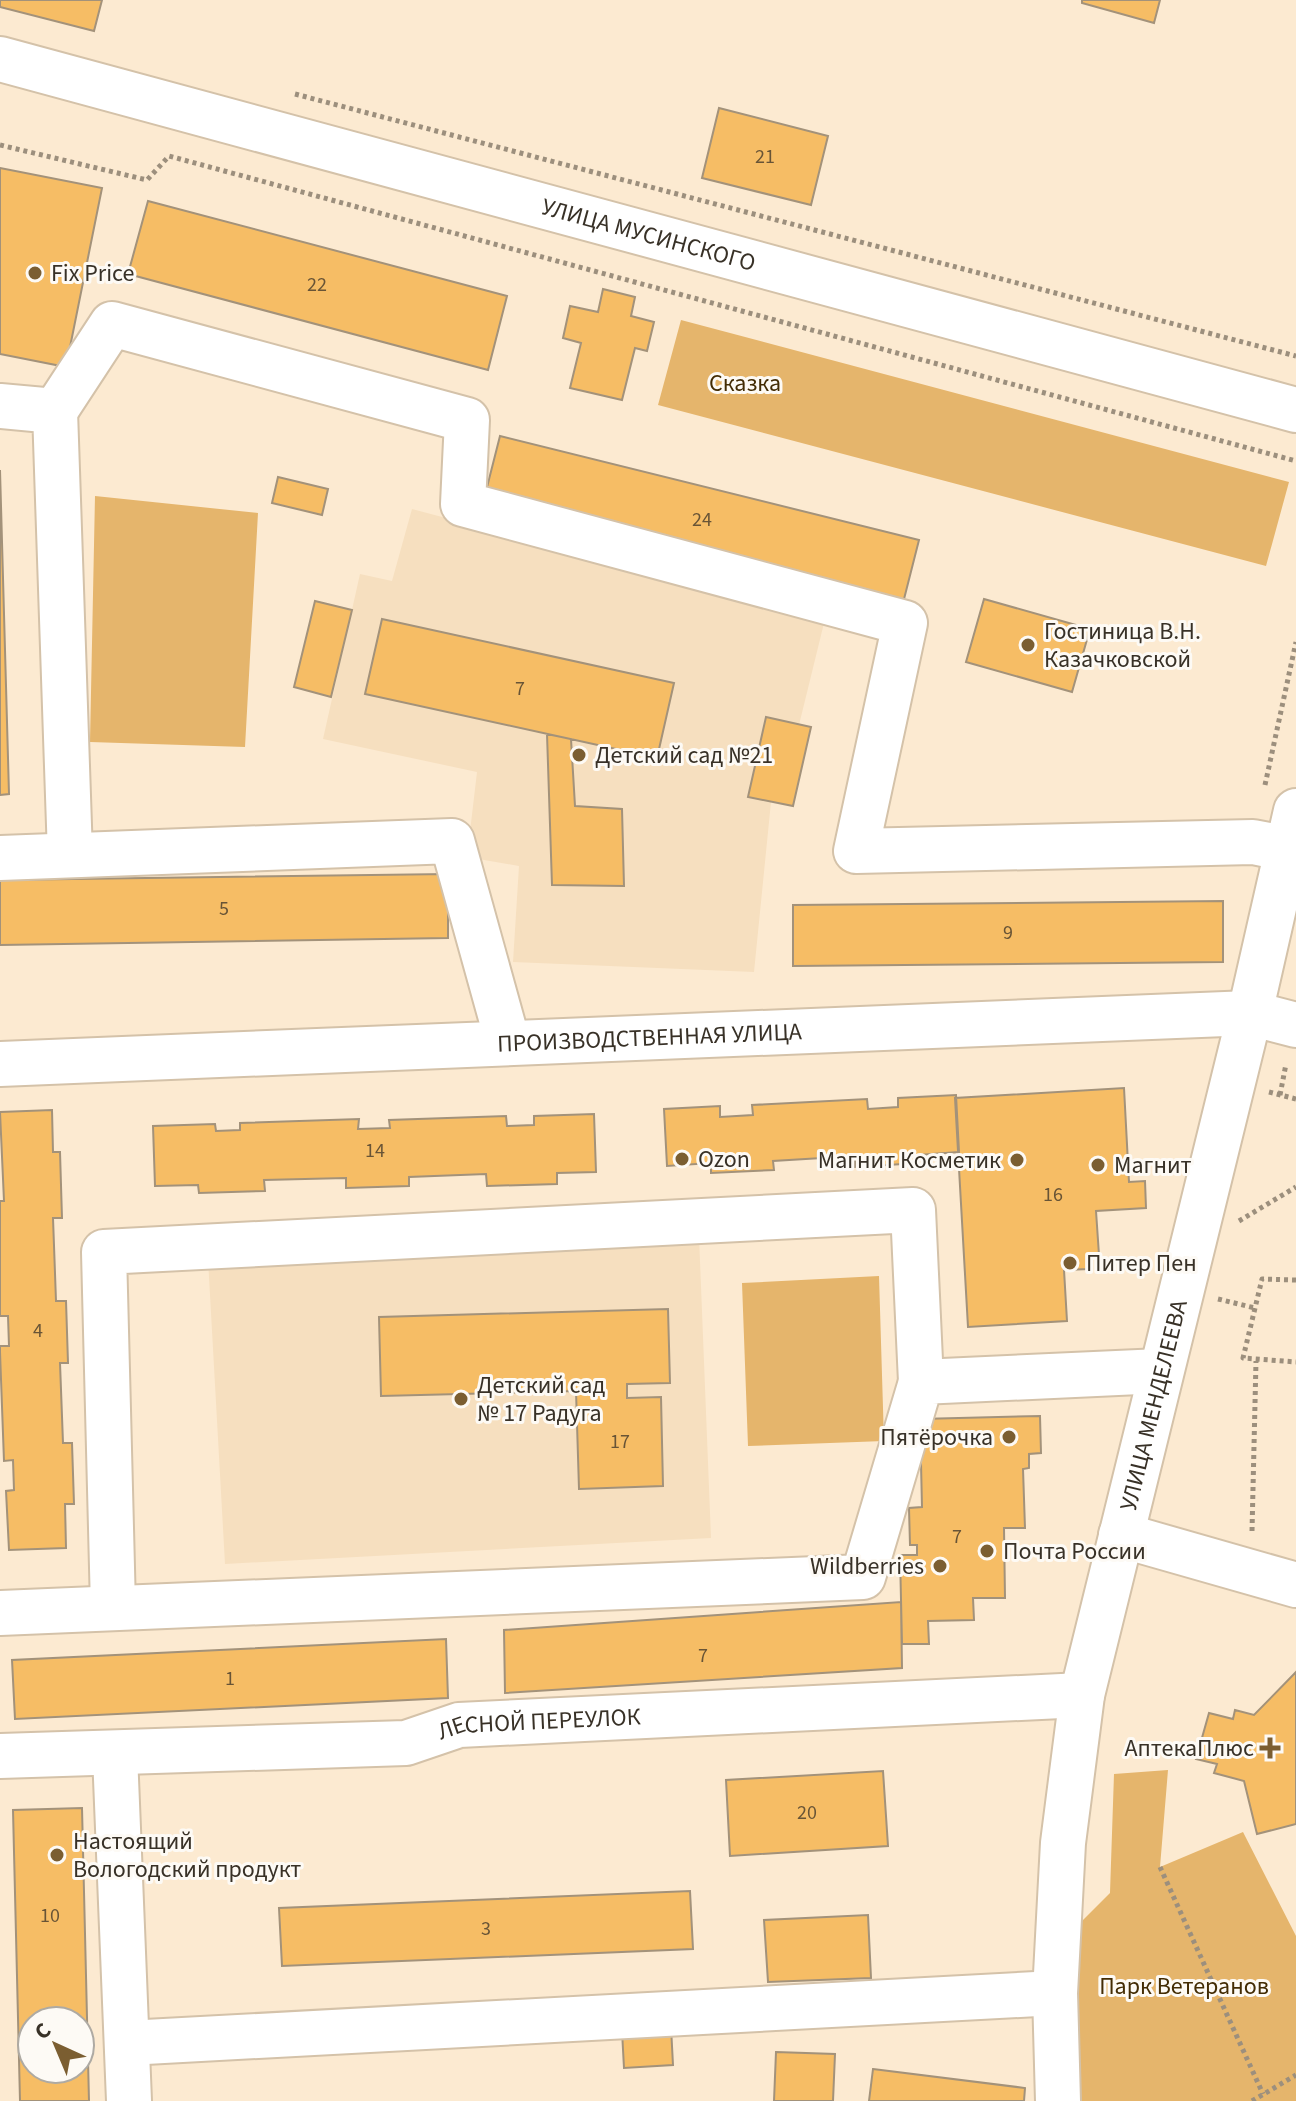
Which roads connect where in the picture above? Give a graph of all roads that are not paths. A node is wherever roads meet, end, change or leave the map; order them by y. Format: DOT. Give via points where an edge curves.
graph roads {
  1 [pos="0,59"];
  2 [pos="0,406"];
  3 [pos="1296,410"];
  4 [pos="55,411"];
  5 [pos="1292,830"];
  6 [pos="70,855"];
  7 [pos="0,858"];
  8 [pos="1250,1013"];
  9 [pos="1296,1025"];
  10 [pos="508,1043"];
  11 [pos="0,1064"];
  12 [pos="1161,1371"];
  13 [pos="921,1382"];
  14 [pos="1121,1535"];
  15 [pos="1296,1585"];
  16 [pos="113,1607"];
  17 [pos="0,1613"];
  18 [pos="1082,1695"];
  19 [pos="115,1754"];
  20 [pos="0,1756"];
  21 [pos="1055,1993"];
  22 [pos="127,2043"];
  23 [pos="129,2101"];
  24 [pos="1058,2101"];
  1 -- 3 [label="street, УЛИЦА МУСИНСКОГО"];
  2 -- 4 [label="street"];
  4 -- 5 [label="street" via="112,324 467,420 463,504 905,623 856,851 1253,842"];
  4 -- 6 [label="street"];
  5 -- 8 [label="street, УЛИЦА МЕНДЕЛЕЕВА"];
  6 -- 7 [label="street"];
  6 -- 10 [label="street" via="452,841"];
  8 -- 9 [label="street, ПРОИЗВОДСТВЕННАЯ УЛИЦА"];
  8 -- 10 [label="street, ПРОИЗВОДСТВЕННАЯ УЛИЦА"];
  8 -- 12 [label="street, УЛИЦА МЕНДЕЛЕЕВА"];
  10 -- 11 [label="street, ПРОИЗВОДСТВЕННАЯ УЛИЦА"];
  12 -- 13 [label="street"];
  12 -- 14 [label="street, УЛИЦА МЕНДЕЛЕЕВА"];
  13 -- 16 [label="street" via="863,1577"];
  13 -- 16 [label="street" via="913,1210 104,1252"];
  14 -- 15 [label="street"];
  14 -- 18 [label="street, УЛИЦА МЕНДЕЛЕЕВА"];
  16 -- 17 [label="street"];
  18 -- 19 [label="street, ЛЕСНОЙ ПЕРЕУЛОК" via="459,1725 406,1743"];
  18 -- 21 [label="street, УЛИЦА МЕНДЕЛЕЕВА" via="1063,1843"];
  19 -- 20 [label="street, ЛЕСНОЙ ПЕРЕУЛОК"];
  19 -- 22 [label="street"];
  21 -- 22 [label="street"];
  21 -- 24 [label="street, УЛИЦА МЕНДЕЛЕЕВА"];
  22 -- 23 [label="street"];
}
